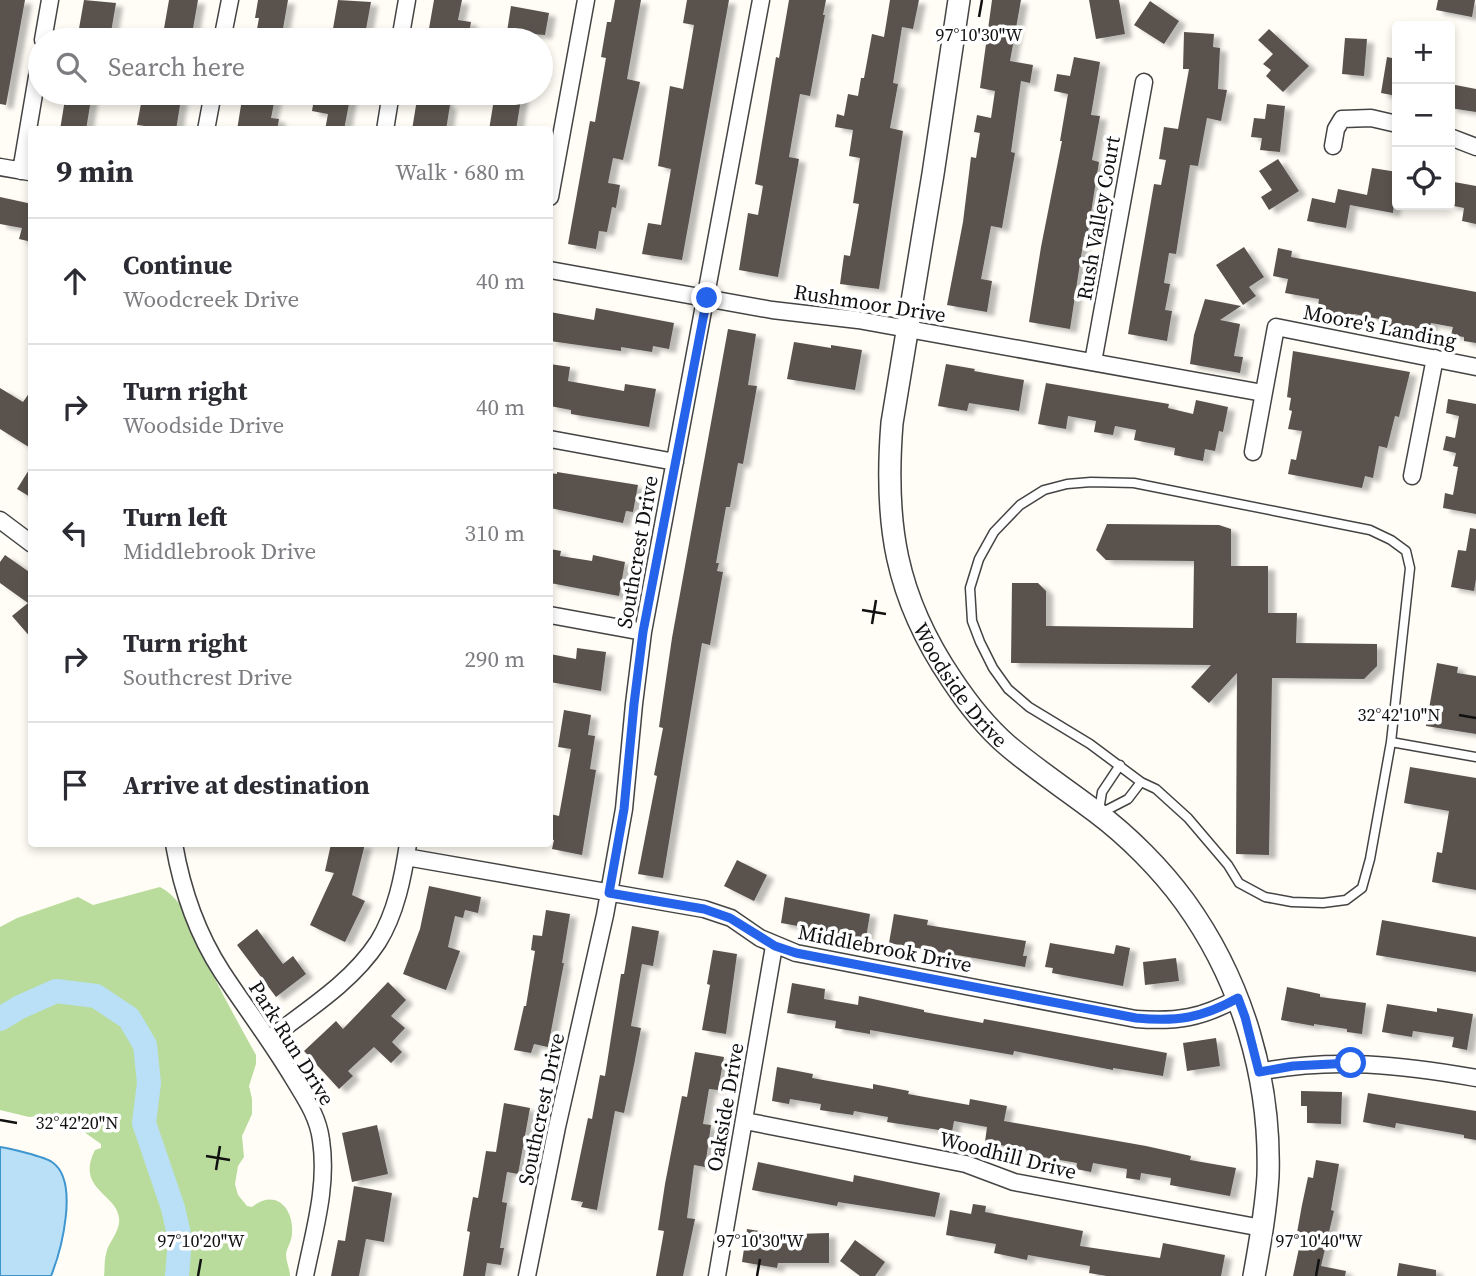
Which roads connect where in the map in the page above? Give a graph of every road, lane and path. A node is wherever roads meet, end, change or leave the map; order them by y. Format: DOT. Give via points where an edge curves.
graph roads {
  1 [pos="50,0"];
  2 [pos="230,0"];
  3 [pos="407,0"];
  4 [pos="586,0"];
  5 [pos="761,0"];
  6 [pos="959,0"];
  7 [pos="45,28"];
  8 [pos="224,28"];
  9 [pos="402,28"];
  10 [pos="1144,82"];
  11 [pos="34,105"];
  12 [pos="211,105"];
  13 [pos="389,105"];
  14 [pos="1392,123"];
  15 [pos="32,126"];
  16 [pos="207,126"];
  17 [pos="385,126"];
  18 [pos="1455,139"];
  19 [pos="1333,146"];
  20 [pos="1476,147"];
  21 [pos="0,167"];
  22 [pos="26,172"];
  23 [pos="553,181"];
  24 [pos="553,271"];
  25 [pos="707,298"];
  26 [pos="909,330"];
  27 [pos="1435,358"];
  28 [pos="1093,362"];
  29 [pos="1476,367"];
  30 [pos="1263,393"];
  31 [pos="553,440"];
  32 [pos="1253,452"];
  33 [pos="675,462"];
  34 [pos="1412,476"];
  35 [pos="0,520"];
  36 [pos="28,541"];
  37 [pos="553,616"];
  38 [pos="643,632"];
  39 [pos="1391,742"];
  40 [pos="1476,757"];
  41 [pos="1120,765"];
  42 [pos="1141,782"];
  43 [pos="1099,814"];
  44 [pos="174,847"];
  45 [pos="407,850"];
  46 [pos="609,893"];
  47 [pos="775,946"];
  48 [pos="1238,998"];
  49 [pos="270,1039"];
  50 [pos="1259,1072"];
  51 [pos="1476,1078"];
  52 [pos="745,1121"];
  53 [pos="1262,1228"];
  54 [pos="304,1276"];
  55 [pos="527,1276"];
  56 [pos="717,1276"];
  57 [pos="1254,1276"];
  1 -- 7 [label="street"];
  2 -- 8 [label="street"];
  3 -- 9 [label="street"];
  4 -- 23 [label="street"];
  5 -- 25 [label="street, Southcrest Drive"];
  6 -- 26 [label="street, Woodside Drive"];
  10 -- 28 [label="street, Rush Valley Court"];
  11 -- 15 [label="street"];
  12 -- 16 [label="street"];
  13 -- 17 [label="street"];
  14 -- 19 [label="street" via="1342,119"];
  18 -- 20 [label="street"];
  21 -- 22 [label="street"];
  24 -- 25 [label="street, Rushmoor Drive"];
  25 -- 26 [label="street, Rushmoor Drive"];
  25 -- 33 [label="street, Southcrest Drive"];
  26 -- 28 [label="street, Rushmoor Drive"];
  26 -- 43 [label="street, Woodside Drive" via="889,463 890,512 903,586 940,663 974,711 1007,745"];
  27 -- 29 [label="street, Moore's Landing"];
  27 -- 30 [label="street, Moore's Landing" via="1276,327"];
  27 -- 34 [label="street"];
  28 -- 30 [label="street, Rushmoor Drive"];
  30 -- 32 [label="street, Moore's Landing"];
  31 -- 33 [label="street"];
  33 -- 38 [label="street, Southcrest Drive"];
  35 -- 36 [label="street"];
  37 -- 38 [label="street"];
  38 -- 46 [label="street, Southcrest Drive" via="624,809"];
  39 -- 40 [label="lane"];
  39 -- 41 [label="lane" via="1410,568 1406,551 1370,530 1332,522 1134,483 1067,484 1028,500 994,532 970,588 972,621 1008,689"];
  39 -- 42 [label="lane" via="1362,888 1346,900 1292,902 1265,897 1239,883 1188,818 1156,789"];
  41 -- 42 [label="lane"];
  41 -- 43 [label="lane" via="1102,792"];
  42 -- 43 [label="lane" via="1128,799"];
  43 -- 48 [label="street, Woodside Drive" via="1184,901 1215,948"];
  44 -- 49 [label="street, Park Run Drive" via="179,876 201,935"];
  45 -- 46 [label="street, Middlebrook Drive"];
  45 -- 49 [label="street" via="395,907 371,953"];
  46 -- 47 [label="street, Middlebrook Drive" via="704,909 730,918"];
  46 -- 55 [label="street, Southcrest Drive"];
  47 -- 48 [label="street, Middlebrook Drive" via="1136,1018 1187,1019"];
  47 -- 52 [label="street, Oakside Drive"];
  48 -- 50 [label="street, Woodside Drive"];
  49 -- 54 [label="street, Park Run Drive" via="315,1115 321,1138 323,1187"];
  50 -- 51 [label="street" via="1351,1063"];
  50 -- 53 [label="street, Woodside Drive" via="1267,1119 1268,1177"];
  52 -- 53 [label="street, Woodhill Drive" via="966,1164 1014,1182"];
  52 -- 56 [label="street, Oakside Drive"];
  53 -- 57 [label="street, Woodside Drive"];
}
